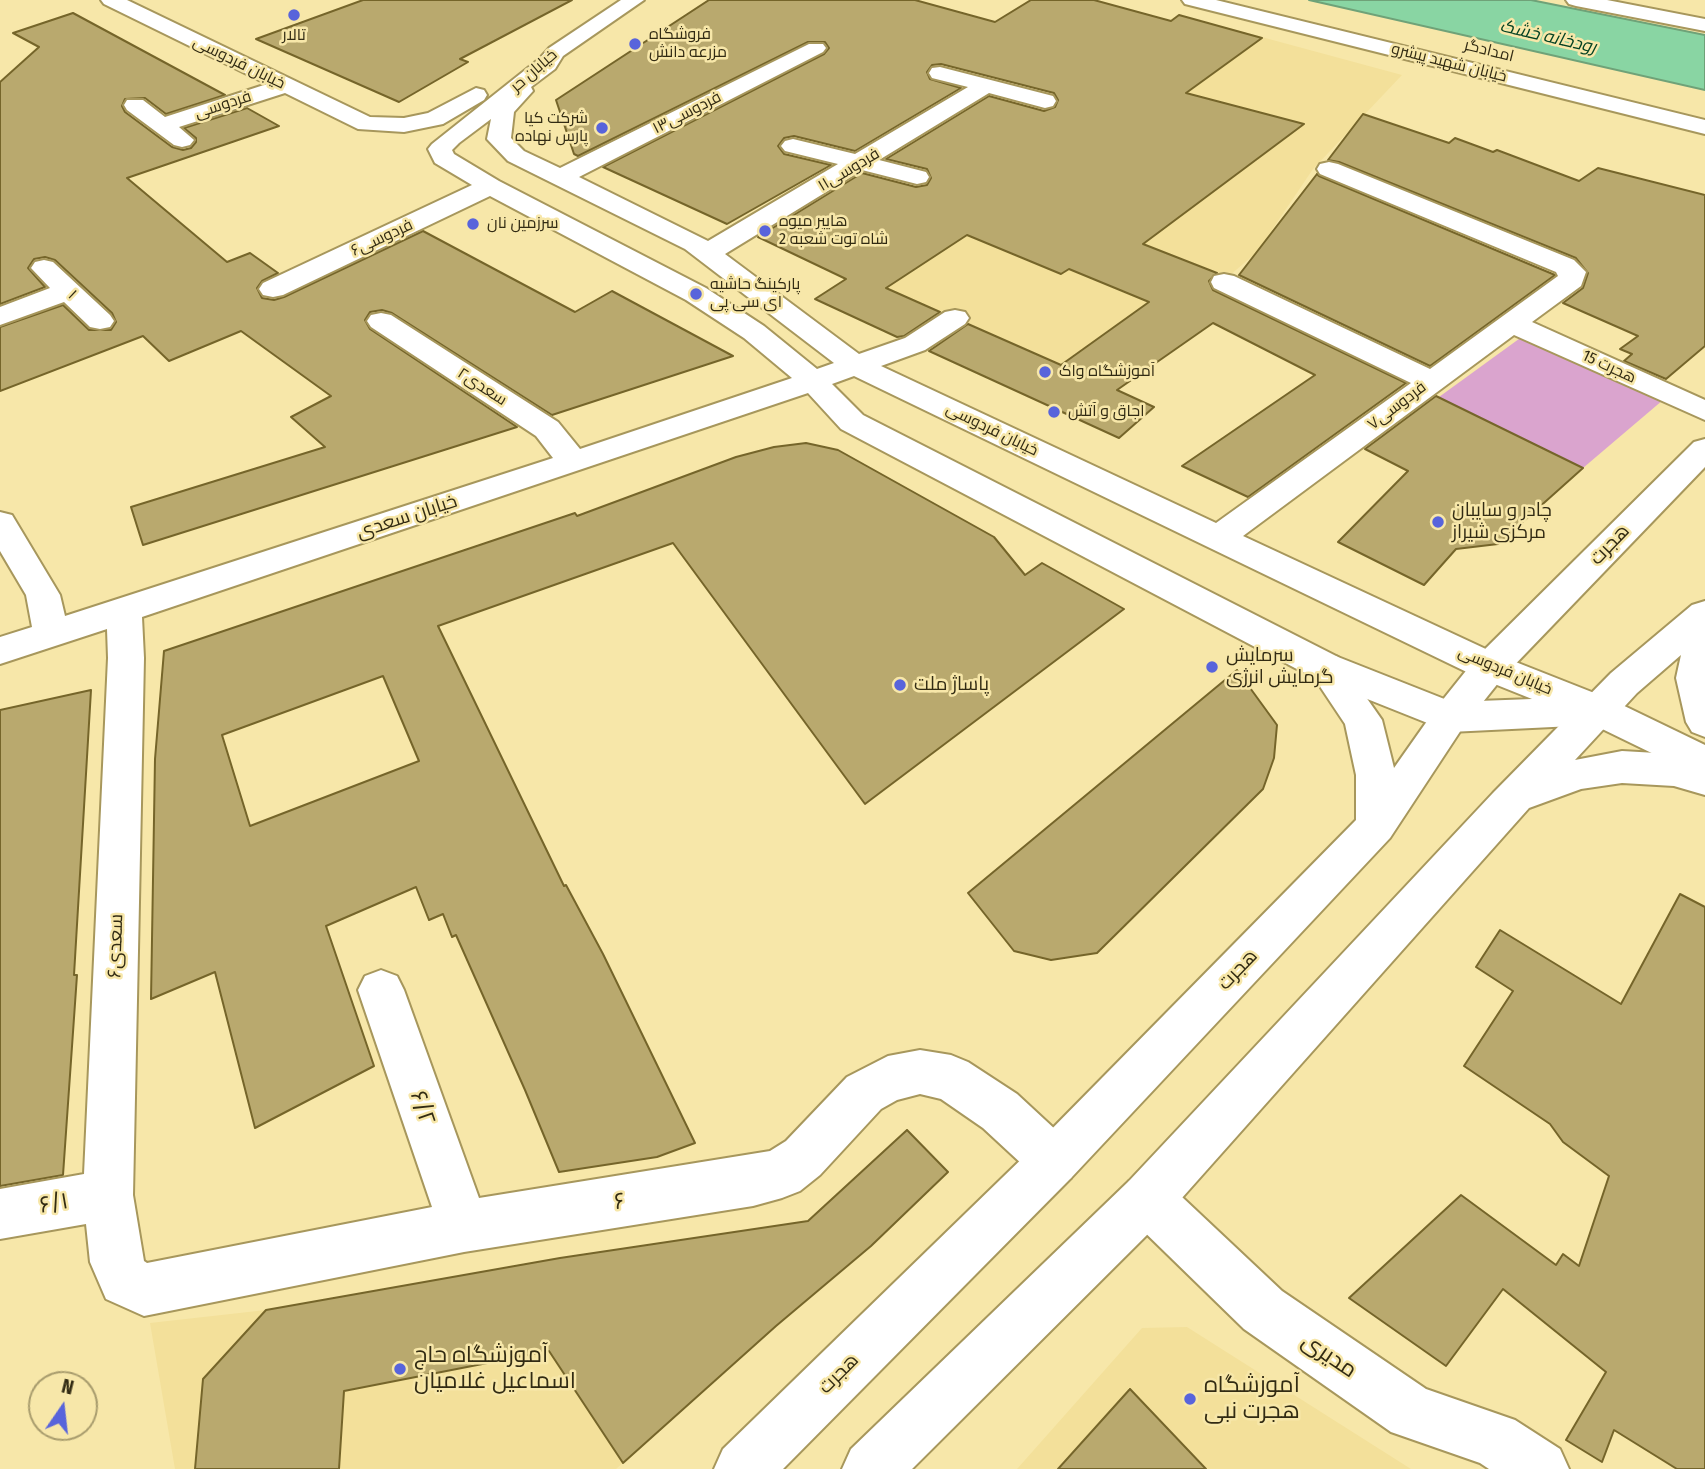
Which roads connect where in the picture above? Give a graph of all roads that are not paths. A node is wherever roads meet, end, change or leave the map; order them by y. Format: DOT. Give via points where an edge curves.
graph roads {
  1 [pos="111,0"];
  2 [pos="597,0"];
  3 [pos="1192,0"];
  4 [pos="1272,0"];
  5 [pos="1576,0"];
  6 [pos="1625,0"];
  7 [pos="1670,0"];
  8 [pos="628,4"];
  9 [pos="1705,10"];
  10 [pos="1363,21"];
  11 [pos="1705,25"];
  12 [pos="816,48"];
  13 [pos="551,58"];
  14 [pos="940,73"];
  15 [pos="987,85"];
  16 [pos="285,86"];
  17 [pos="1045,101"];
  18 [pos="135,105"];
  19 [pos="162,125"];
  20 [pos="1705,129"];
  21 [pos="184,141"];
  22 [pos="793,146"];
  23 [pos="440,149"];
  24 [pos="861,163"];
  25 [pos="1329,169"];
  26 [pos="917,177"];
  27 [pos="559,178"];
  28 [pos="490,186"];
  29 [pos="709,252"];
  30 [pos="44,268"];
  31 [pos="1224,282"];
  32 [pos="273,289"];
  33 [pos="68,291"];
  34 [pos="0,317"];
  35 [pos="955,318"];
  36 [pos="100,321"];
  37 [pos="381,321"];
  38 [pos="1514,324"];
  39 [pos="855,365"];
  40 [pos="1431,380"];
  41 [pos="813,381"];
  42 [pos="1705,411"];
  43 [pos="1705,449"];
  44 [pos="573,462"];
  45 [pos="0,523"];
  46 [pos="1218,538"];
  47 [pos="124,609"];
  48 [pos="1705,614"];
  49 [pos="1705,625"];
  50 [pos="51,633"];
  51 [pos="0,651"];
  52 [pos="1325,667"];
  53 [pos="1490,667"];
  54 [pos="1599,710"];
  55 [pos="1450,717"];
  56 [pos="1705,722"];
  57 [pos="1705,763"];
  58 [pos="1705,779"];
  59 [pos="1517,797"];
  60 [pos="1376,827"];
  61 [pos="381,990"];
  62 [pos="1054,1161"];
  63 [pos="108,1195"];
  64 [pos="1147,1199"];
  65 [pos="0,1214"];
  66 [pos="464,1226"];
  67 [pos="125,1280"];
  68 [pos="743,1469"];
  69 [pos="871,1469"];
  70 [pos="1540,1469"];
  1 -- 16 [label="street, خیابان فردوسی"];
  2 -- 8 [label="street"];
  3 -- 20 [label="street, خیابان شهید پیشرو"];
  4 -- 10 [label="street"];
  5 -- 11 [label="street"];
  6 -- 9 [label="street"];
  7 -- 9 [label="street"];
  8 -- 13 [label="street, خیابان حر"];
  12 -- 27 [label="street, فردوسی۱۳"];
  13 -- 16 [label="street, خیابان فردوسی" via="534,59 435,119 404,125 366,124"];
  13 -- 23 [label="street, خیابان حر"];
  13 -- 27 [label="street, خیابان فردوسی" via="503,111 499,139 516,156"];
  14 -- 15 [label="street"];
  15 -- 17 [label="street"];
  15 -- 24 [label="street, فردوسی۱۱"];
  16 -- 19 [label="street, فردوسی"];
  18 -- 19 [label="street"];
  19 -- 21 [label="street"];
  22 -- 24 [label="street"];
  23 -- 28 [label="street, خیابان فردوسی" via="443,158"];
  24 -- 26 [label="street"];
  24 -- 29 [label="street, فردوسی۱۱"];
  25 -- 38 [label="street, فردوسی۷" via="1573,272 1572,280"];
  27 -- 29 [label="street, خیابان فردوسی"];
  28 -- 32 [label="street, فردوسی۶"];
  28 -- 41 [label="street, خیابان فردوسی" via="696,293 754,332"];
  29 -- 39 [label="street, خیابان فردوسی"];
  30 -- 33 [label="street, ۱"];
  31 -- 40 [label="street"];
  33 -- 34 [label="street"];
  33 -- 36 [label="street, ۱"];
  35 -- 39 [label="street, خیابان سعدی" via="915,345"];
  37 -- 44 [label="street, سعدی۲" via="547,429"];
  38 -- 40 [label="street, فردوسی۷"];
  38 -- 42 [label="street, هجرت 15"];
  39 -- 41 [label="street, خیابان سعدی"];
  39 -- 46 [label="street, خیابان فردوسی"];
  40 -- 46 [label="street, فردوسی۷"];
  41 -- 44 [label="street, خیابان سعدی"];
  41 -- 52 [label="street, خیابان فردوسی" via="852,422"];
  43 -- 53 [label="street, هجرت"];
  44 -- 47 [label="street, خیابان سعدی"];
  45 -- 50 [label="street" via="43,594"];
  46 -- 53 [label="street, خیابان فردوسی"];
  47 -- 50 [label="street, خیابان سعدی"];
  47 -- 63 [label="street, سعدی۶"];
  48 -- 54 [label="street"];
  49 -- 56 [label="street" via="1695,678"];
  50 -- 51 [label="street, خیابان سعدی"];
  52 -- 55 [label="street, خیابان فردوسی"];
  52 -- 60 [label="street" via="1363,720 1376,775"];
  53 -- 54 [label="street, خیابان فردوسی"];
  53 -- 55 [label="street, هجرت"];
  54 -- 55 [label="street, خیابان فردوسی"];
  54 -- 57 [label="street, خیابان فردوسی"];
  54 -- 59 [label="street"];
  55 -- 60 [label="street, هجرت"];
  58 -- 59 [label="street" via="1622,767 1579,774"];
  59 -- 64 [label="street"];
  60 -- 62 [label="street, هجرت"];
  61 -- 66 [label="street, ۶/۲"];
  62 -- 66 [label="street, ۶" via="1000,1111 951,1078 920,1072 888,1079 864,1093 803,1158 782,1173"];
  62 -- 68 [label="street, هجرت"];
  63 -- 65 [label="street, ۶/۱"];
  63 -- 67 [label="street, سعدی۶" via="116,1262"];
  64 -- 69 [label="street"];
  64 -- 70 [label="street, مدیری" via="1263,1310 1411,1412 1495,1440"];
  66 -- 67 [label="street, ۶" via="144,1290"];
}
